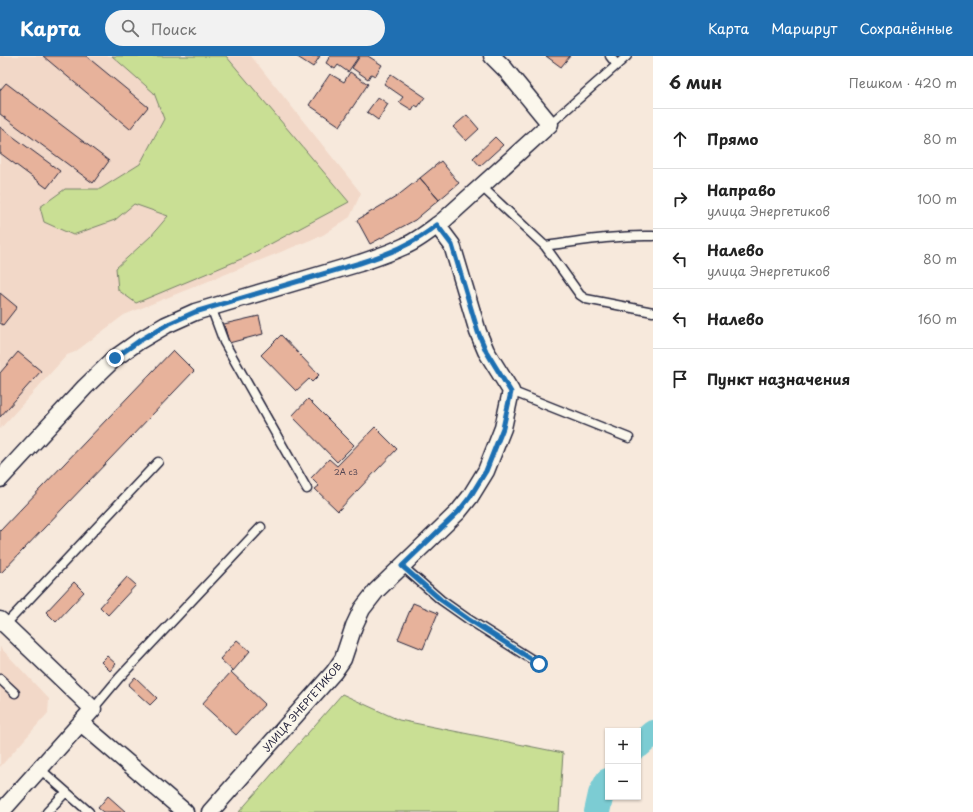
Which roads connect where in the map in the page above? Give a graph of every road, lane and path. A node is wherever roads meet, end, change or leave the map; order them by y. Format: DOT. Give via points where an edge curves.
graph roads {
  1 [pos="492,56"];
  2 [pos="610,56"];
  3 [pos="627,56"];
  4 [pos="617,65"];
  5 [pos="550,124"];
  6 [pos="481,186"];
  7 [pos="437,225"];
  8 [pos="653,236"];
  9 [pos="545,246"];
  10 [pos="211,307"];
  11 [pos="653,312"];
  12 [pos="511,392"];
  13 [pos="629,438"];
  14 [pos="158,462"];
  15 [pos="0,479"];
  16 [pos="307,489"];
  17 [pos="261,527"];
  18 [pos="402,566"];
  19 [pos="2,623"];
  20 [pos="539,664"];
  21 [pos="0,679"];
  22 [pos="15,693"];
  23 [pos="93,709"];
  24 [pos="81,722"];
  25 [pos="40,768"];
  26 [pos="66,792"];
  27 [pos="1,812"];
  28 [pos="48,812"];
  29 [pos="89,812"];
  30 [pos="185,812"];
  31 [pos="210,812"];
  1 -- 5 [label="street"];
  2 -- 4 [label="lane"];
  3 -- 4 [label="lane"];
  4 -- 5 [label="lane"];
  5 -- 6 [label="street"];
  6 -- 7 [label="street"];
  6 -- 9 [label="lane"];
  7 -- 10 [label="street" via="406,246 384,255"];
  7 -- 12 [label="street" via="452,245 486,351"];
  8 -- 9 [label="lane"];
  9 -- 11 [label="lane" via="580,295 586,299"];
  10 -- 15 [label="street" via="166,325 115,358"];
  10 -- 16 [label="lane" via="224,342"];
  12 -- 13 [label="lane"];
  12 -- 18 [label="street, УЛИЦА ЭНЕРГЕТИКОВ" via="503,428 486,471 470,497"];
  14 -- 19 [label="lane"];
  17 -- 23 [label="lane"];
  18 -- 20 [label="lane" via="441,600"];
  18 -- 31 [label="street, УЛИЦА ЭНЕРГЕТИКОВ" via="376,591 362,609 343,659 334,672"];
  19 -- 23 [label="street"];
  21 -- 22 [label="lane"];
  23 -- 24 [label="street"];
  24 -- 25 [label="street"];
  24 -- 30 [label="street"];
  25 -- 26 [label="lane"];
  25 -- 27 [label="street"];
  26 -- 28 [label="lane"];
  26 -- 29 [label="lane"];
}
